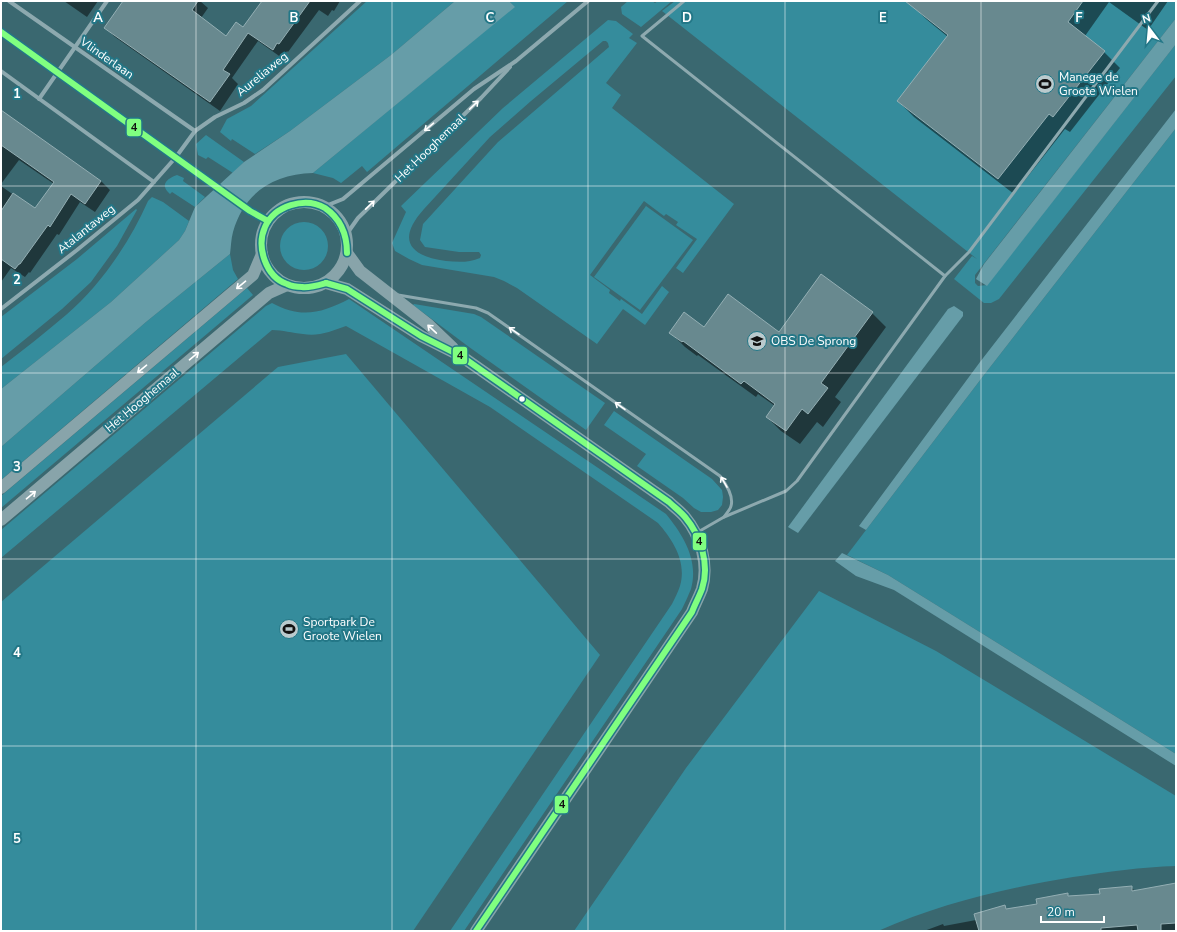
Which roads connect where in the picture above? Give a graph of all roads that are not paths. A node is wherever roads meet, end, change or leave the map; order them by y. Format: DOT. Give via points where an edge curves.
graph roads {
  1 [pos="9,1"];
  2 [pos="107,1"];
  3 [pos="360,1"];
  4 [pos="588,1"];
  5 [pos="684,1"];
  6 [pos="1158,1"];
  7 [pos="1,32"];
  8 [pos="75,48"];
  9 [pos="516,61"];
  10 [pos="1,71"];
  11 [pos="58,72"];
  12 [pos="39,99"];
  13 [pos="195,131"];
  14 [pos="176,157"];
  15 [pos="154,182"];
  16 [pos="323,207"];
  17 [pos="268,221"];
  18 [pos="346,235"];
  19 [pos="347,253"];
  20 [pos="262,254"];
  21 [pos="945,276"];
  22 [pos="326,283"];
  23 [pos="287,285"];
  24 [pos="389,294"];
  25 [pos="1,309"];
  26 [pos="461,356"];
  27 [pos="1,488"];
  28 [pos="724,517"];
  29 [pos="1,520"];
  30 [pos="696,533"];
  31 [pos="476,931"];
  1 -- 8 [label="street, Vlinderlaan"];
  2 -- 8 [label="street"];
  3 -- 13 [label="street, Aureliaweg" via="263,90"];
  4 -- 9 [label="street, Het Hooghemaal"];
  5 -- 21 [label="lane" via="642,36"];
  6 -- 21 [label="lane" via="969,252"];
  7 -- 11 [label="street"];
  8 -- 11 [label="street"];
  8 -- 13 [label="street, Vlinderlaan"];
  9 -- 16 [label="street, Het Hooghemaal, one-way" via="474,89 343,199"];
  18 -- 9 [label="street, Het Hooghemaal, one-way" via="358,218"];
  10 -- 12 [label="street"];
  11 -- 12 [label="street"];
  11 -- 14 [label="street"];
  12 -- 15 [label="street"];
  13 -- 14 [label="street, Aureliaweg"];
  14 -- 15 [label="street, Atalantaweg"];
  14 -- 17 [label="street" via="250,211"];
  15 -- 25 [label="street, Atalantaweg" via="138,200"];
  16 -- 17 [label="street" via="299,202 276,212"];
  16 -- 18 [label="street" via="333,214"];
  17 -- 20 [label="street" via="262,237"];
  18 -- 19 [label="street"];
  19 -- 22 [label="street" via="339,270"];
  19 -- 24 [label="street" via="360,271"];
  20 -- 23 [label="street" via="270,273"];
  20 -- 27 [label="street, Het Hooghemaal, one-way" via="253,275"];
  21 -- 28 [label="lane" via="797,481 786,491"];
  22 -- 23 [label="street" via="306,288"];
  22 -- 26 [label="street" via="347,289 420,336"];
  29 -- 23 [label="street, Het Hooghemaal, one-way" via="269,293"];
  26 -- 24 [label="street, one-way"];
  28 -- 24 [label="lane, one-way" via="731,506 731,497 720,476 488,313 476,308"];
  26 -- 30 [label="street" via="669,502 685,516"];
  28 -- 30 [label="lane"];
  30 -- 31 [label="street" via="703,552 705,569 702,589 692,612"];
}
